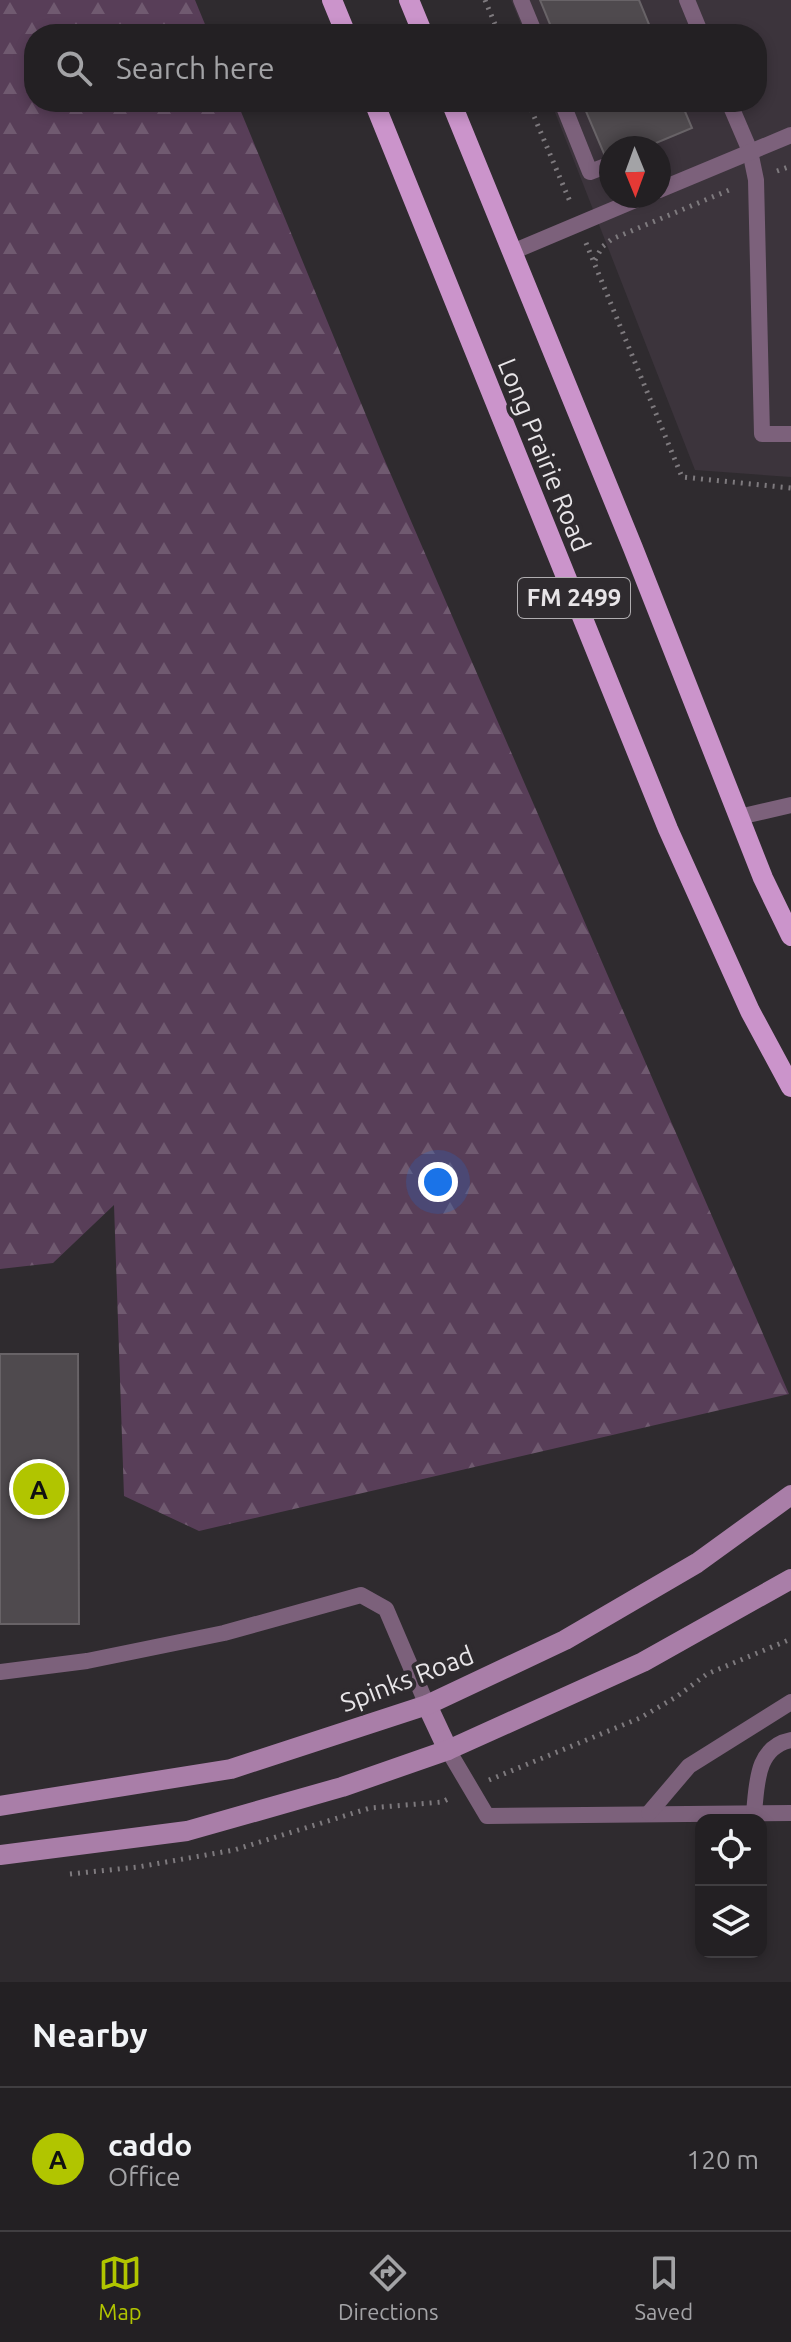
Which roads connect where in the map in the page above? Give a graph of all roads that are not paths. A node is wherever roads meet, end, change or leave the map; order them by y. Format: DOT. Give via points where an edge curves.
graph roads {
  1 [pos="332,0"];
  2 [pos="409,0"];
  3 [pos="521,0"];
  4 [pos="687,0"];
  5 [pos="342,24"];
  6 [pos="419,24"];
  7 [pos="531,24"];
  8 [pos="697,24"];
  9 [pos="378,112"];
  10 [pos="455,112"];
  11 [pos="566,112"];
  12 [pos="733,112"];
  13 [pos="791,135"];
  14 [pos="750,151"];
  15 [pos="599,169"];
  16 [pos="671,184"];
  17 [pos="615,208"];
  18 [pos="512,252"];
  19 [pos="791,434"];
  20 [pos="791,805"];
  21 [pos="739,817"];
  22 [pos="791,936"];
  23 [pos="791,1087"];
  24 [pos="791,1495"];
  25 [pos="791,1579"];
  26 [pos="0,1672"];
  27 [pos="791,1702"];
  28 [pos="427,1705"];
  29 [pos="791,1740"];
  30 [pos="448,1750"];
  31 [pos="0,1806"];
  32 [pos="649,1813"];
  33 [pos="754,1813"];
  34 [pos="791,1813"];
  35 [pos="0,1855"];
  1 -- 5 [label="main road"];
  2 -- 6 [label="main road"];
  3 -- 7 [label="lane"];
  4 -- 8 [label="lane"];
  9 -- 23 [label="main road, Long Prairie Road / FM 2499" via="668,829 750,1011"];
  10 -- 18 [label="main road, Long Prairie Road / FM 2499"];
  11 -- 15 [label="lane" via="590,172"];
  12 -- 14 [label="lane"];
  13 -- 14 [label="lane"];
  14 -- 16 [label="lane"];
  14 -- 19 [label="lane" via="756,180 762,434"];
  17 -- 18 [label="lane"];
  18 -- 21 [label="main road, Long Prairie Road / FM 2499"];
  20 -- 21 [label="lane"];
  21 -- 22 [label="main road, Long Prairie Road / FM 2499"];
  24 -- 28 [label="main road, Spinks Road" via="697,1563 578,1632"];
  25 -- 30 [label="main road" via="643,1662"];
  26 -- 28 [label="lane" via="87,1661 224,1633 361,1595 386,1609"];
  27 -- 32 [label="lane" via="689,1766"];
  28 -- 30 [label="main road"];
  28 -- 31 [label="main road, Spinks Road" via="231,1769"];
  29 -- 33 [label="lane" via="768,1752 758,1771"];
  30 -- 32 [label="lane" via="487,1816"];
  30 -- 35 [label="main road" via="187,1831"];
  32 -- 33 [label="lane"];
  33 -- 34 [label="lane"];
}
